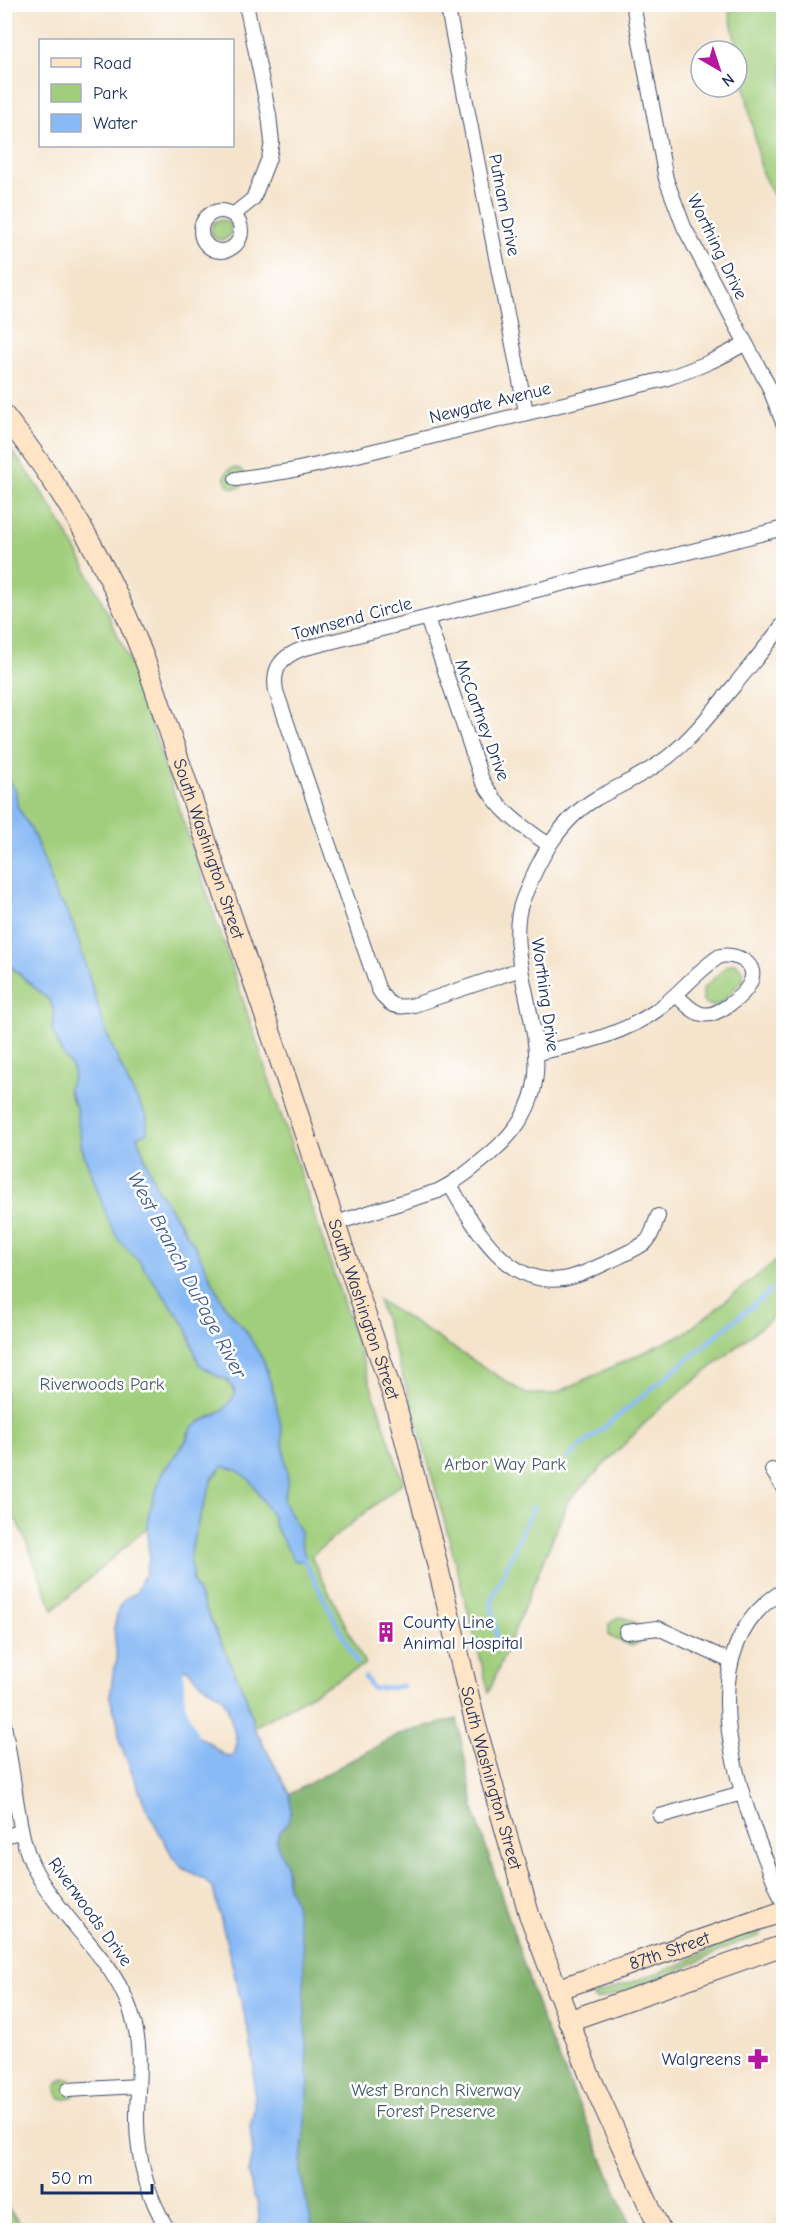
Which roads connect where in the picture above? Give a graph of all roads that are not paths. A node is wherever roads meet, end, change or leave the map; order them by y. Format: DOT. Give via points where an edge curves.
graph roads {
  1 [pos="246,4"];
  2 [pos="447,4"];
  3 [pos="633,4"];
  4 [pos="233,215"];
  5 [pos="745,343"];
  6 [pos="526,412"];
  7 [pos="4,415"];
  8 [pos="783,425"];
  9 [pos="236,479"];
  10 [pos="783,528"];
  11 [pos="427,618"];
  12 [pos="783,623"];
  13 [pos="549,845"];
  14 [pos="521,969"];
  15 [pos="676,995"];
  16 [pos="537,1053"];
  17 [pos="450,1185"];
  18 [pos="658,1216"];
  19 [pos="336,1223"];
  20 [pos="772,1470"];
  21 [pos="783,1489"];
  22 [pos="783,1590"];
  23 [pos="626,1632"];
  24 [pos="730,1661"];
  25 [pos="4,1725"];
  26 [pos="742,1793"];
  27 [pos="660,1816"];
  28 [pos="21,1832"];
  29 [pos="4,1836"];
  30 [pos="783,1905"];
  31 [pos="783,1911"];
  32 [pos="783,1945"];
  33 [pos="556,1990"];
  34 [pos="568,2021"];
  35 [pos="138,2086"];
  36 [pos="68,2090"];
  37 [pos="168,2230"];
  38 [pos="660,2230"];
  1 -- 4 [label="street" via="272,142 253,199"];
  2 -- 6 [label="street, Putnam Drive"];
  3 -- 5 [label="street, Worthing Drive" via="666,179 684,228"];
  5 -- 6 [label="street, Newgate Avenue" via="665,379"];
  5 -- 8 [label="street, Worthing Drive" via="769,387"];
  6 -- 9 [label="street, Newgate Avenue" via="298,469"];
  7 -- 19 [label="main road, South Washington Street" via="73,510 134,630"];
  10 -- 11 [label="street, Townsend Circle"];
  11 -- 13 [label="street, McCartney Drive" via="482,780 512,819"];
  11 -- 14 [label="street, Townsend Circle" via="290,654 275,670 276,691 384,999 400,1008 414,1005"];
  12 -- 13 [label="street, Worthing Drive" via="684,743 643,775 576,813"];
  13 -- 14 [label="street, Worthing Drive" via="522,902 518,936"];
  14 -- 16 [label="street, Worthing Drive"];
  15 -- 15 [label="street" via="696,1012 720,1012 750,984 750,969 740,957 720,956"];
  15 -- 16 [label="street" via="619,1031"];
  16 -- 17 [label="street, Worthing Drive" via="536,1082 517,1126"];
  17 -- 18 [label="street" via="476,1227 502,1258 537,1278 565,1279 594,1269 647,1241"];
  17 -- 19 [label="street, Worthing Drive"];
  19 -- 33 [label="main road, South Washington Street" via="396,1405 509,1848"];
  20 -- 21 [label="street"];
  22 -- 24 [label="street" via="750,1620"];
  23 -- 24 [label="street" via="658,1628"];
  24 -- 26 [label="street" via="728,1723"];
  25 -- 28 [label="street, Riverwoods Drive"];
  26 -- 27 [label="street"];
  26 -- 30 [label="street"];
  28 -- 29 [label="street"];
  28 -- 35 [label="street, Riverwoods Drive" via="39,1878 119,1983 134,2022"];
  31 -- 33 [label="main road, 87th Street"];
  32 -- 34 [label="main road, 87th Street"];
  33 -- 34 [label="main road, South Washington Street"];
  34 -- 38 [label="main road, South Washington Street"];
  35 -- 36 [label="street"];
  35 -- 37 [label="street, Riverwoods Drive" via="138,2136 144,2173"];
}
